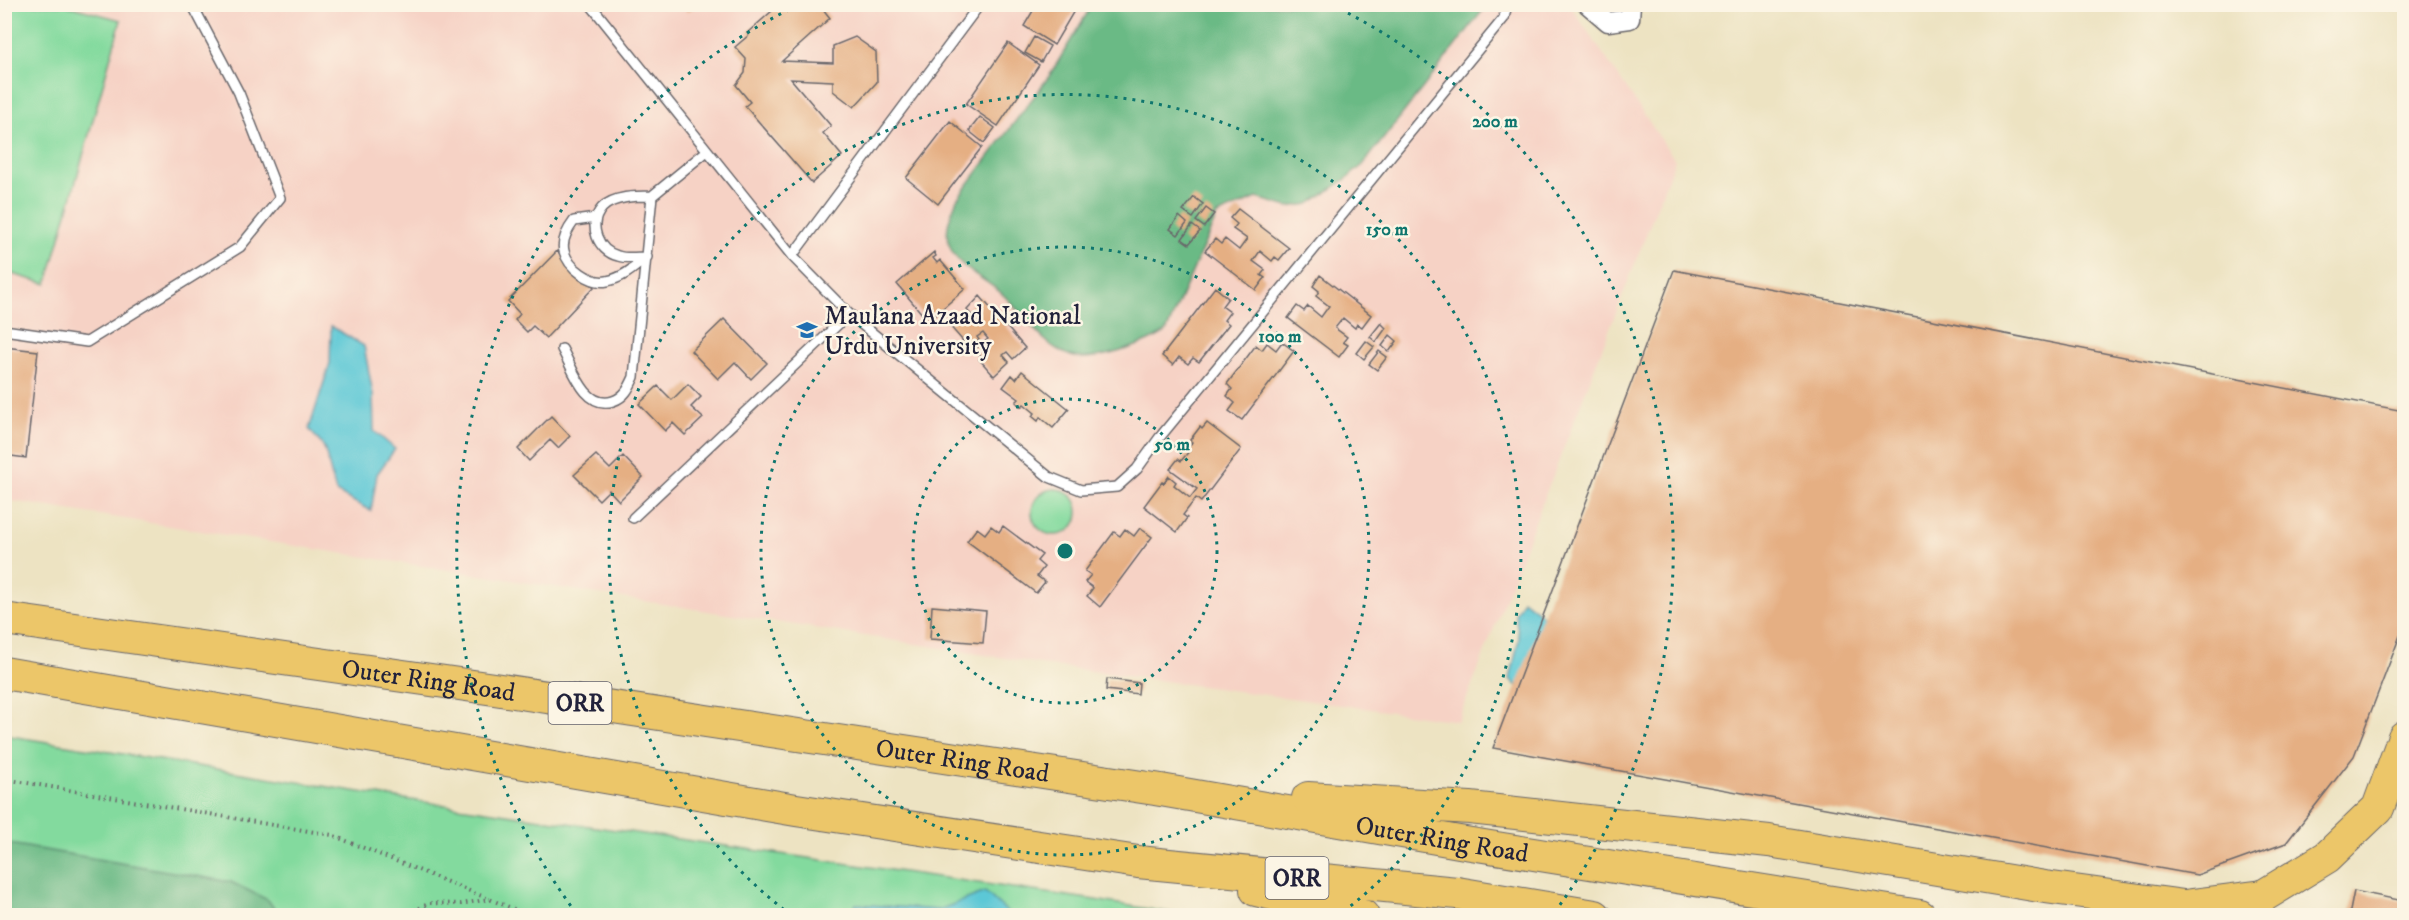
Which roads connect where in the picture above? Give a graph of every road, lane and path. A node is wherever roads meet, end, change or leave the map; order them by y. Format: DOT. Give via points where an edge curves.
graph roads {
  1 [pos="192,4"];
  2 [pos="590,4"];
  3 [pos="980,4"];
  4 [pos="1507,4"];
  5 [pos="1587,4"];
  6 [pos="1630,4"];
  7 [pos="707,151"];
  8 [pos="652,196"];
  9 [pos="596,219"];
  10 [pos="792,256"];
  11 [pos="647,257"];
  12 [pos="849,314"];
  13 [pos="4,330"];
  14 [pos="562,349"];
  15 [pos="633,518"];
  16 [pos="4,619"];
  17 [pos="4,673"];
  18 [pos="2404,737"];
  19 [pos="4,779"];
  20 [pos="1155,789"];
  21 [pos="1138,862"];
  22 [pos="491,899"];
  23 [pos="403,915"];
  24 [pos="531,915"];
  25 [pos="1363,915"];
  26 [pos="1595,915"];
  27 [pos="1920,915"];
  1 -- 13 [label="lane" via="239,93 280,198 240,247 87,342"];
  2 -- 7 [label="lane"];
  3 -- 10 [label="lane"];
  4 -- 12 [label="lane" via="1504,18 1137,469 1117,487 1082,490 1048,477"];
  5 -- 6 [label="street" via="1608,22 1630,19"];
  7 -- 8 [label="lane"];
  7 -- 10 [label="lane"];
  8 -- 9 [label="lane" via="632,196 611,203 603,207"];
  8 -- 11 [label="lane"];
  9 -- 11 [label="lane" via="595,235 604,249 619,257"];
  9 -- 11 [label="lane" via="574,221 564,242 570,261 590,279 617,279"];
  10 -- 12 [label="lane"];
  11 -- 14 [label="lane" via="634,377 628,391 616,400 593,401"];
  12 -- 15 [label="lane"];
  16 -- 20 [label="highway, Outer Ring Road / ORR"];
  17 -- 21 [label="highway, Outer Ring Road / ORR" via="784,808"];
  18 -- 20 [label="highway, ORR" via="2378,808 2327,857 2263,896 2184,906 1769,841 1470,808"];
  19 -- 22 [label="path" via="332,835"];
  20 -- 27 [label="highway, Outer Ring Road / ORR"];
  21 -- 25 [label="highway, ORR"];
  21 -- 26 [label="highway, Outer Ring Road / ORR" via="1456,893"];
  22 -- 23 [label="path" via="461,904 430,903"];
  22 -- 24 [label="path"];
}
